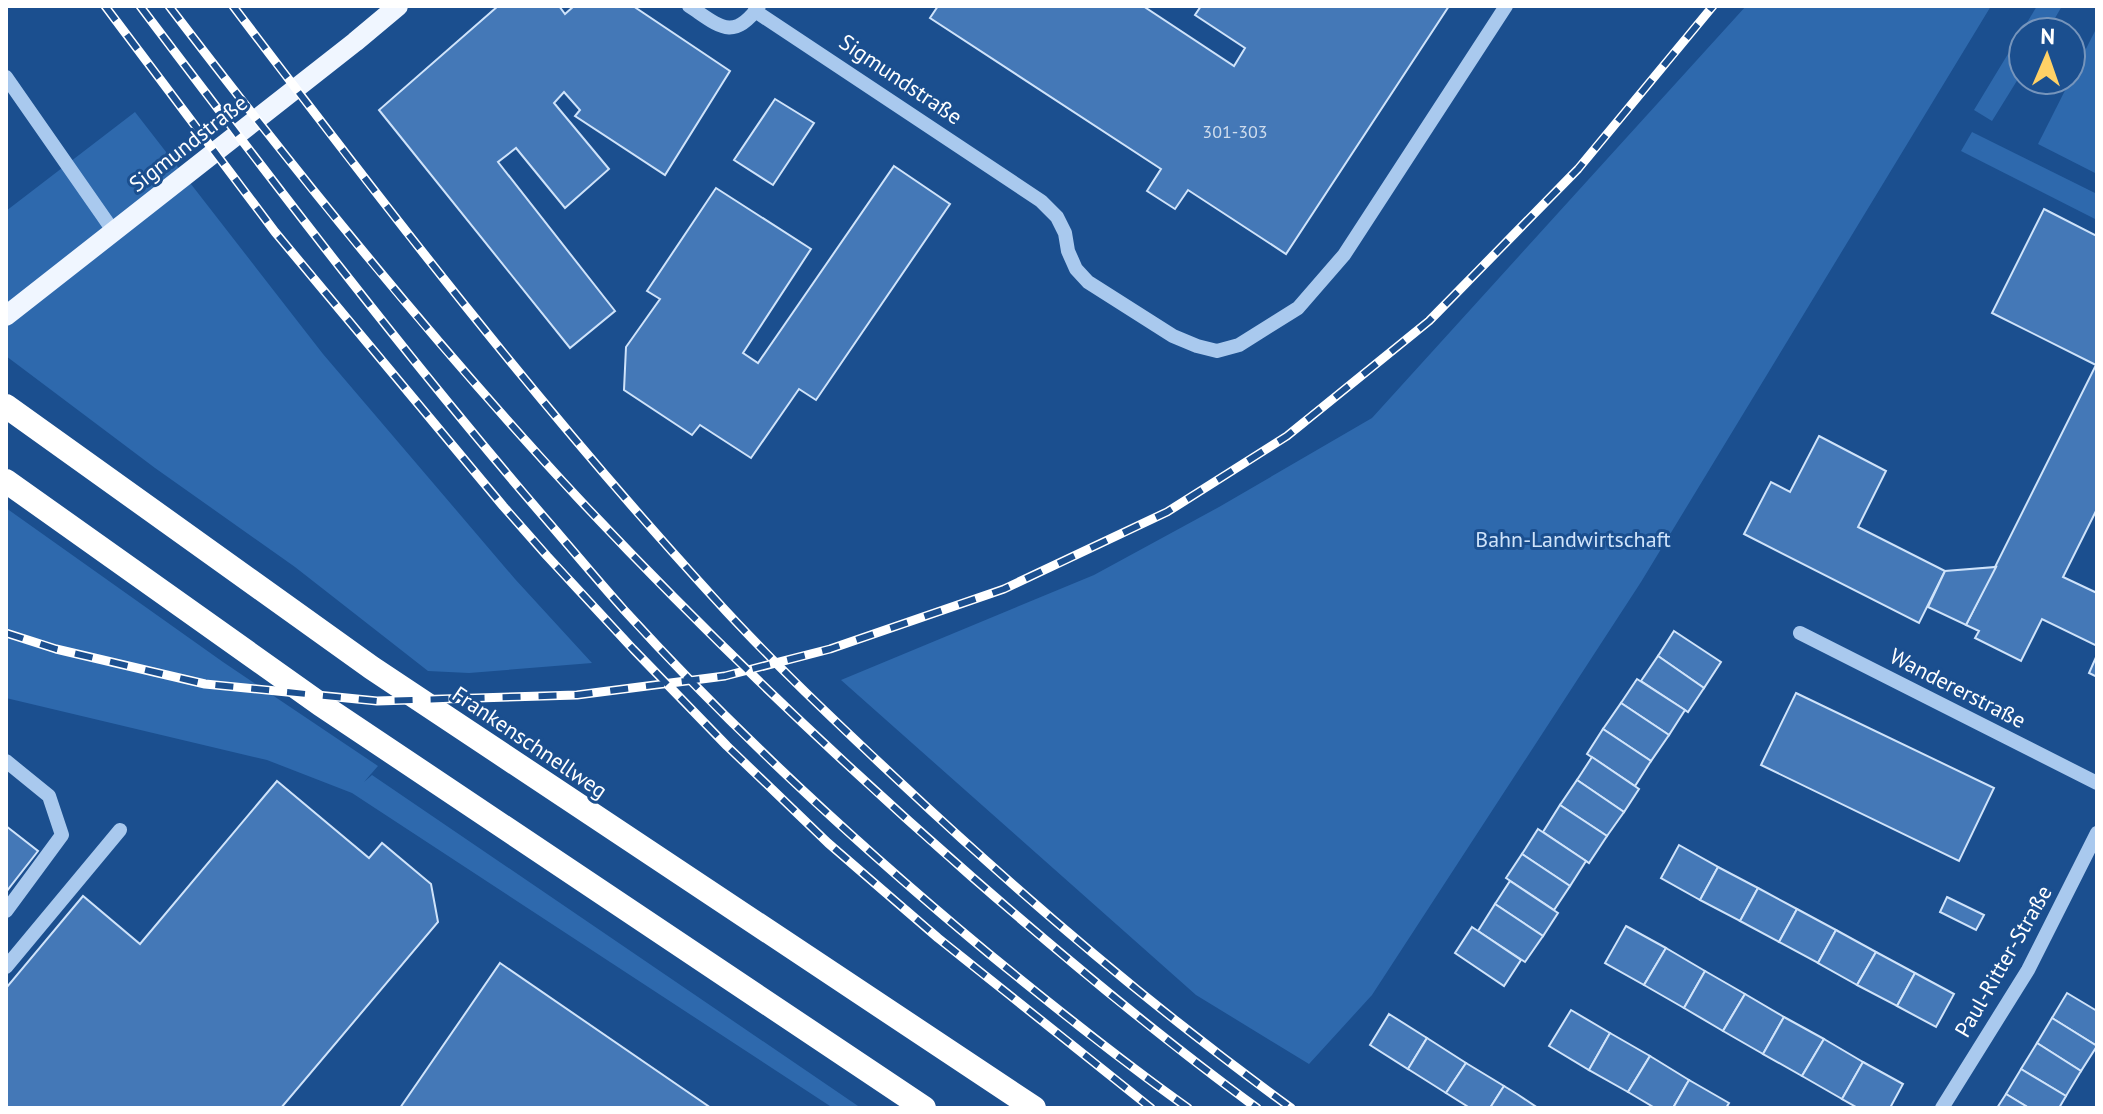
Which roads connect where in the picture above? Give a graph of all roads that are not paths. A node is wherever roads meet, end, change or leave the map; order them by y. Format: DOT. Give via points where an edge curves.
graph roads {
  1 [pos="398,6"];
  2 [pos="689,6"];
  3 [pos="1506,6"];
  4 [pos="757,9"];
  5 [pos="6,77"];
  6 [pos="114,232"];
  7 [pos="6,316"];
  8 [pos="6,406"];
  9 [pos="6,481"];
  10 [pos="1800,633"];
  11 [pos="6,761"];
  12 [pos="2097,783"];
  13 [pos="120,830"];
  14 [pos="2097,833"];
  15 [pos="6,911"];
  16 [pos="6,967"];
  17 [pos="924,1108"];
  18 [pos="1034,1108"];
  19 [pos="1942,1108"];
  1 -- 6 [label="main road, Sigmundstraße"];
  2 -- 4 [label="street, Sigmundstraße" via="722,28 737,27"];
  3 -- 4 [label="street, Sigmundstraße" via="1344,255 1298,308 1239,345 1217,351 1173,336 1088,282 1076,269 1057,217 1041,201"];
  5 -- 6 [label="street"];
  6 -- 7 [label="main road, Sigmundstraße"];
  8 -- 18 [label="highway, Frankenschnellweg" via="372,668"];
  9 -- 17 [label="highway" via="320,704"];
  10 -- 12 [label="street, Wandererstraße"];
  11 -- 15 [label="street" via="49,796 62,835"];
  13 -- 16 [label="street"];
  14 -- 19 [label="street, Paul-Ritter-Straße" via="2028,970"];
}
